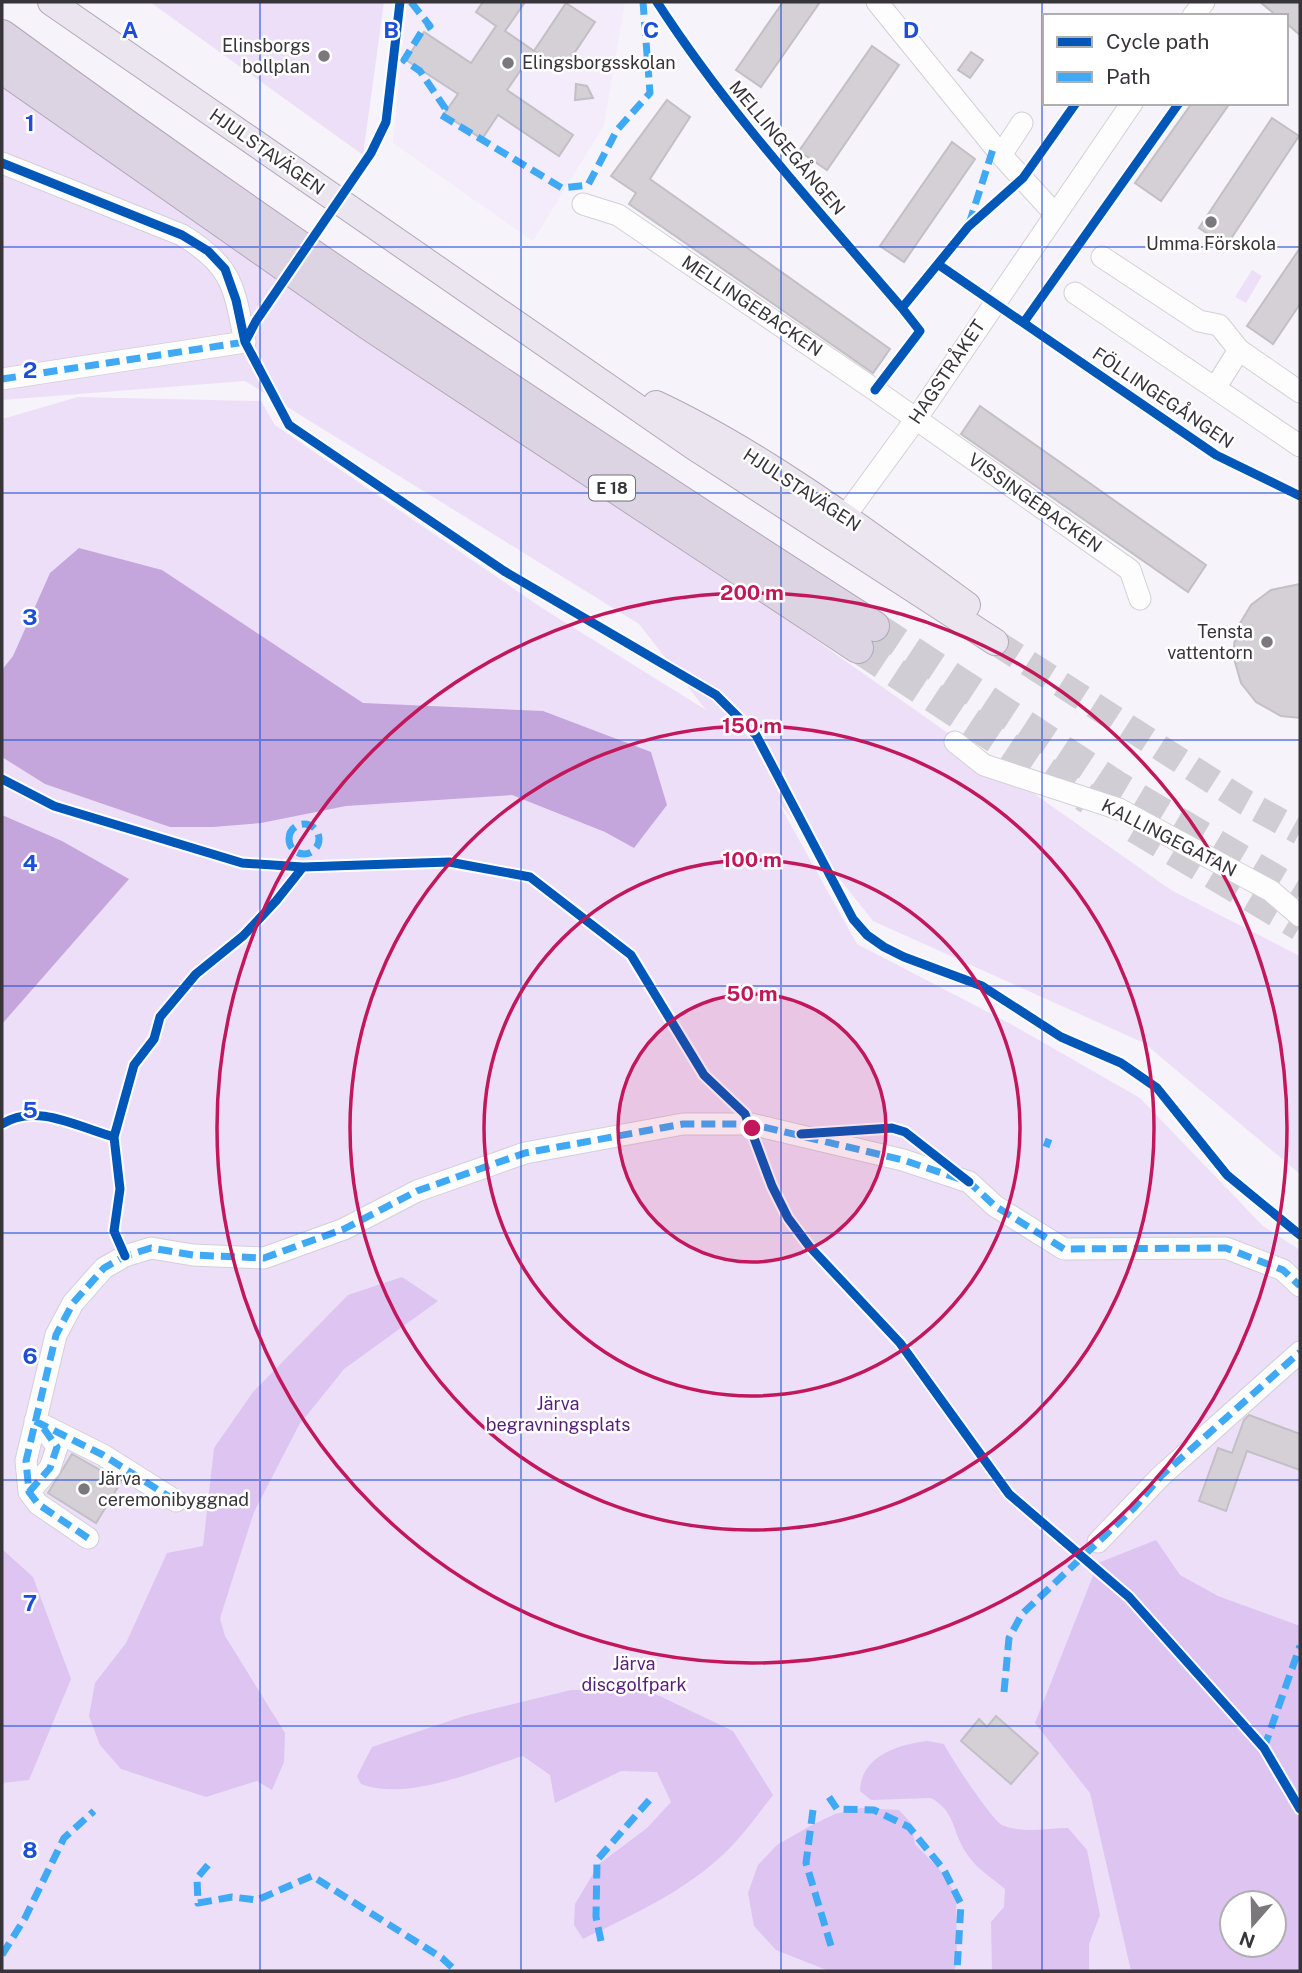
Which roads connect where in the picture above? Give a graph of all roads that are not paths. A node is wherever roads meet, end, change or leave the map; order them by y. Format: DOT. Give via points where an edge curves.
graph roads {
  1 [pos="51,2"];
  2 [pos="877,2"];
  3 [pos="2,35"];
  4 [pos="2,68"];
  5 [pos="1131,105"];
  6 [pos="1022,123"];
  7 [pos="1001,155"];
  8 [pos="2,163"];
  9 [pos="583,204"];
  10 [pos="1054,214"];
  11 [pos="1102,257"];
  12 [pos="1075,293"];
  13 [pos="377,314"];
  14 [pos="1239,350"];
  15 [pos="2,379"];
  16 [pos="1215,388"];
  17 [pos="1300,392"];
  18 [pos="916,419"];
  19 [pos="1300,446"];
  20 [pos="838,526"];
  21 [pos="1140,599"];
  22 [pos="999,636"];
  23 [pos="866,637"];
  24 [pos="955,742"];
  25 [pos="1300,916"];
  26 [pos="1300,1286"];
  27 [pos="1300,1352"];
  28 [pos="38,1422"];
  29 [pos="176,1501"];
  30 [pos="88,1538"];
  31 [pos="1098,1542"];
  1 -- 20 [label="main road, HJULSTAVÄGEN" via="693,446"];
  2 -- 7 [label="street"];
  3 -- 13 [label="highway, E 18"];
  4 -- 13 [label="highway, E 18"];
  5 -- 10 [label="street, HAGSTRÅKET"];
  6 -- 7 [label="street"];
  7 -- 10 [label="street"];
  8 -- 15 [label="street" via="182,235 208,251 225,269 245,342"];
  9 -- 18 [label="street, MELLINGEBACKEN" via="618,215"];
  10 -- 18 [label="street, HAGSTRÅKET"];
  11 -- 14 [label="street" via="1199,321 1219,325"];
  12 -- 16 [label="street"];
  13 -- 23 [label="highway, E 18"];
  14 -- 16 [label="street"];
  14 -- 17 [label="street"];
  16 -- 19 [label="street"];
  18 -- 20 [label="street, HAGSTRÅKET"];
  18 -- 21 [label="street, VISSINGEBACKEN" via="1130,570"];
  20 -- 22 [label="main road, HJULSTAVÄGEN"];
  24 -- 25 [label="street, KALLINGEGATAN" via="984,765 1119,808 1271,891"];
  26 -- 28 [label="street" via="1283,1270 1226,1248 1064,1249 995,1206 969,1182 903,1160 751,1124 683,1125 525,1153 416,1191 344,1229 264,1258 151,1248 125,1256 104,1268 73,1303 56,1335"];
  27 -- 31 [label="street" via="1161,1476"];
  28 -- 29 [label="street" via="103,1455"];
  28 -- 30 [label="street" via="26,1461 29,1492 38,1504"];
}
